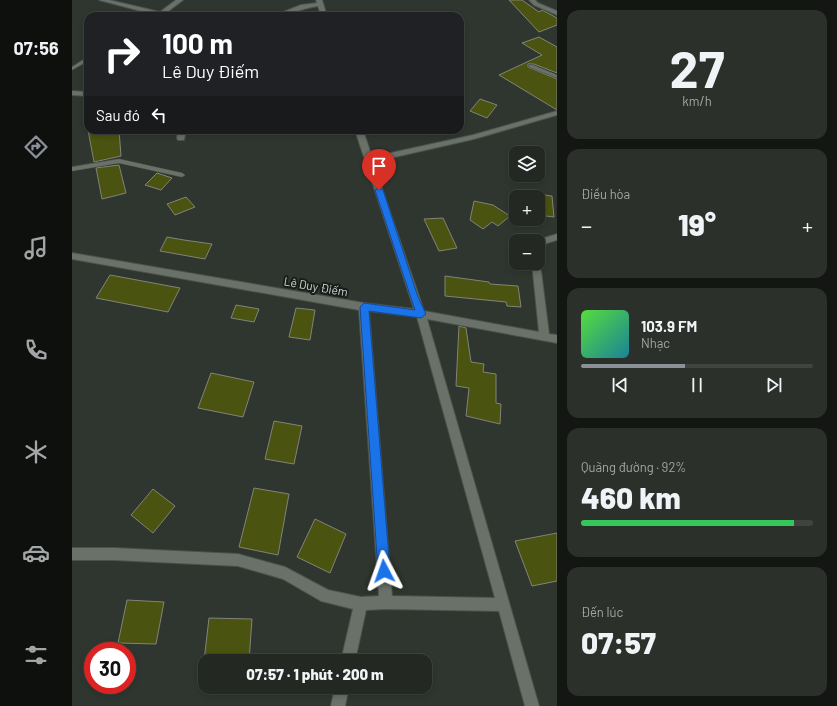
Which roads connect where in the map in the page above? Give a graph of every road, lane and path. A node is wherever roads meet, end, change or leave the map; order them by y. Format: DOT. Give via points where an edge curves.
graph roads {
  1 [pos="102,0"];
  2 [pos="180,0"];
  3 [pos="532,0"];
  4 [pos="319,2"];
  5 [pos="148,12"];
  6 [pos="163,12"];
  7 [pos="287,12"];
  8 [pos="323,12"];
  9 [pos="557,13"];
  10 [pos="84,62"];
  11 [pos="531,66"];
  12 [pos="72,69"];
  13 [pos="557,77"];
  14 [pos="72,93"];
  15 [pos="84,94"];
  16 [pos="557,114"];
  17 [pos="360,134"];
  18 [pos="369,160"];
  19 [pos="72,169"];
  20 [pos="182,175"];
  21 [pos="557,237"];
  22 [pos="545,241"];
  23 [pos="72,256"];
  24 [pos="537,270"];
  25 [pos="364,307"];
  26 [pos="421,314"];
  27 [pos="544,336"];
  28 [pos="557,339"];
  29 [pos="72,554"];
  30 [pos="386,602"];
  31 [pos="362,604"];
  32 [pos="502,605"];
  33 [pos="350,654"];
  34 [pos="341,694"];
  35 [pos="338,706"];
  36 [pos="532,706"];
  1 -- 5 [label="street"];
  2 -- 6 [label="street"];
  3 -- 9 [label="street"];
  4 -- 7 [label="street"];
  4 -- 8 [label="street"];
  10 -- 12 [label="lane"];
  11 -- 13 [label="lane"];
  14 -- 15 [label="street"];
  16 -- 18 [label="street" via="474,137"];
  17 -- 18 [label="street"];
  18 -- 26 [label="street"];
  19 -- 20 [label="lane" via="119,161"];
  21 -- 22 [label="street"];
  23 -- 25 [label="street, Lê Duy Điếm"];
  24 -- 27 [label="street"];
  25 -- 26 [label="street, Lê Duy Điếm"];
  25 -- 30 [label="street"];
  26 -- 27 [label="street, Lê Duy Điếm"];
  26 -- 32 [label="street"];
  27 -- 28 [label="street, Lê Duy Điếm"];
  29 -- 31 [label="street" via="129,554 238,560 285,573 326,596"];
  30 -- 31 [label="street"];
  30 -- 32 [label="street"];
  31 -- 33 [label="street"];
  32 -- 36 [label="street"];
  34 -- 35 [label="street"];
}
